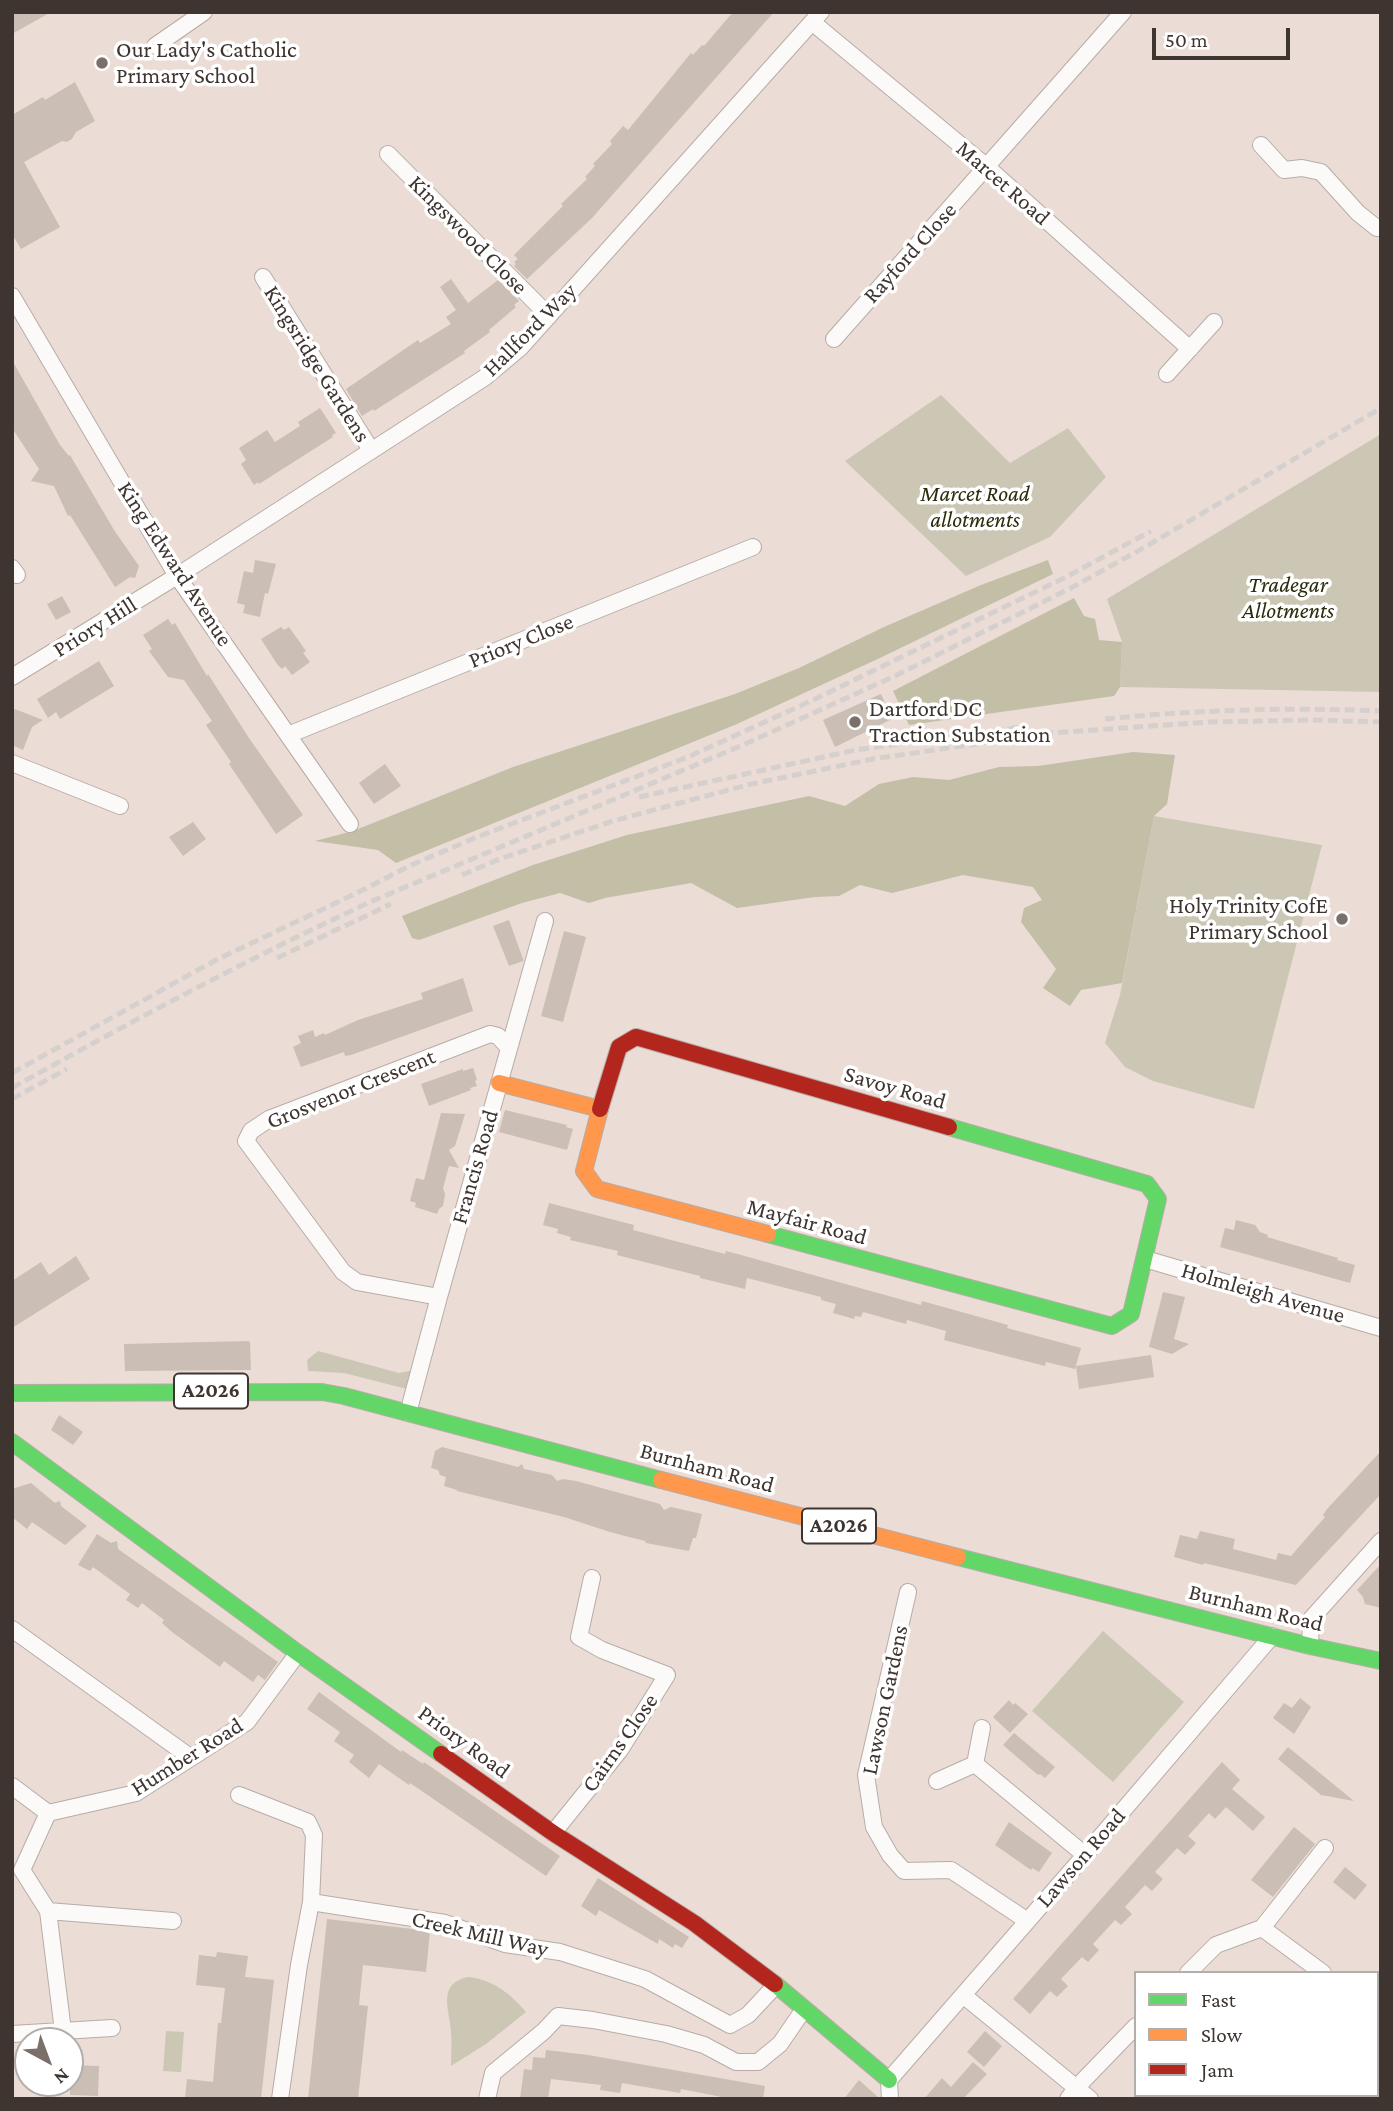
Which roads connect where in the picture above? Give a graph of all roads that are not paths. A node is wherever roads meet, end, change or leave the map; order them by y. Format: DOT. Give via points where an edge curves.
graph roads {
  1 [pos="204,12"];
  2 [pos="1123,12"];
  3 [pos="817,17"];
  4 [pos="155,46"];
  5 [pos="1261,145"];
  6 [pos="388,154"];
  7 [pos="987,167"];
  8 [pos="1379,228"];
  9 [pos="263,277"];
  10 [pos="12,296"];
  11 [pos="549,316"];
  12 [pos="1214,322"];
  13 [pos="834,339"];
  14 [pos="1190,349"];
  15 [pos="1167,374"];
  16 [pos="371,450"];
  17 [pos="753,547"];
  18 [pos="177,576"];
  19 [pos="12,677"];
  20 [pos="288,735"];
  21 [pos="12,763"];
  22 [pos="120,806"];
  23 [pos="349,824"];
  24 [pos="545,922"];
  25 [pos="509,1048"];
  26 [pos="499,1083"];
  27 [pos="600,1110"];
  28 [pos="1145,1259"];
  29 [pos="439,1297"];
  30 [pos="1381,1328"];
  31 [pos="12,1393"];
  32 [pos="408,1413"];
  33 [pos="12,1442"];
  34 [pos="1381,1541"];
  35 [pos="592,1578"];
  36 [pos="908,1592"];
  37 [pos="12,1629"];
  38 [pos="1272,1636"];
  39 [pos="1310,1646"];
  40 [pos="298,1653"];
  41 [pos="1381,1661"];
  42 [pos="982,1728"];
  43 [pos="190,1757"];
  44 [pos="975,1764"];
  45 [pos="937,1781"];
  46 [pos="12,1786"];
  47 [pos="239,1795"];
  48 [pos="48,1813"];
  49 [pos="553,1833"];
  50 [pos="1325,1848"];
  51 [pos="1085,1855"];
  52 [pos="17,1871"];
  53 [pos="311,1902"];
  54 [pos="48,1911"];
  55 [pos="1026,1920"];
  56 [pos="173,1921"];
  57 [pos="1262,1928"];
  58 [pos="1190,1971"];
  59 [pos="1320,1971"];
  60 [pos="776,1985"];
  61 [pos="963,1995"];
  62 [pos="804,2009"];
  63 [pos="62,2027"];
  64 [pos="112,2028"];
  65 [pos="1134,2028"];
  66 [pos="84,2030"];
  67 [pos="889,2080"];
  68 [pos="1072,2093"];
  69 [pos="280,2099"];
  70 [pos="487,2099"];
  71 [pos="890,2099"];
  72 [pos="1090,2099"];
  1 -- 4 [label="street"];
  2 -- 7 [label="street, Rayford Close"];
  3 -- 7 [label="street, Marcet Road"];
  3 -- 11 [label="street, Hallford Way"];
  5 -- 8 [label="street" via="1284,170 1321,172 1358,213"];
  6 -- 11 [label="street, Kingswood Close"];
  7 -- 13 [label="street, Rayford Close"];
  7 -- 14 [label="street, Marcet Road"];
  9 -- 16 [label="street, Kingsridge Gardens"];
  10 -- 18 [label="street, King Edward Avenue"];
  11 -- 16 [label="street, Hallford Way" via="484,378"];
  12 -- 14 [label="street"];
  14 -- 15 [label="street"];
  16 -- 18 [label="street, Hallford Way"];
  17 -- 20 [label="street, Priory Close"];
  18 -- 19 [label="street, Priory Hill"];
  18 -- 20 [label="street, King Edward Avenue"];
  20 -- 23 [label="street, King Edward Avenue"];
  21 -- 22 [label="street"];
  24 -- 25 [label="street, Francis Road"];
  25 -- 26 [label="street, Francis Road"];
  25 -- 29 [label="street, Grosvenor Crescent" via="498,1035 491,1034 269,1119 251,1131 246,1141 343,1272 357,1282"];
  26 -- 27 [label="street"];
  26 -- 29 [label="street, Francis Road"];
  27 -- 28 [label="street, Mayfair Road" via="584,1171 597,1189 1112,1326 1130,1314"];
  27 -- 28 [label="street, Savoy Road" via="619,1047 636,1037 1147,1184 1158,1199"];
  28 -- 30 [label="street, Holmleigh Avenue"];
  29 -- 32 [label="street, Francis Road"];
  31 -- 32 [label="street, Burnham Road / A2026" via="322,1392"];
  32 -- 38 [label="street, Burnham Road / A2026"];
  33 -- 40 [label="street, Priory Road"];
  34 -- 39 [label="street" via="1311,1619"];
  35 -- 49 [label="street, Cairns Close" via="579,1637 667,1675 620,1750"];
  36 -- 55 [label="street, Lawson Gardens" via="866,1775 874,1827 904,1871 951,1870"];
  37 -- 43 [label="street"];
  38 -- 39 [label="street, Burnham Road / A2026"];
  38 -- 51 [label="street, Lawson Road"];
  39 -- 41 [label="street, Burnham Road / A2026"];
  40 -- 43 [label="street, Humber Road" via="247,1722"];
  40 -- 49 [label="street, Priory Road"];
  42 -- 44 [label="street"];
  43 -- 48 [label="street, Humber Road" via="136,1793"];
  44 -- 45 [label="street"];
  44 -- 51 [label="street"];
  46 -- 48 [label="street"];
  47 -- 53 [label="street" via="308,1822 314,1835"];
  48 -- 52 [label="street"];
  49 -- 60 [label="street, Priory Road" via="694,1923"];
  50 -- 57 [label="street"];
  51 -- 55 [label="street, Lawson Road"];
  52 -- 54 [label="street"];
  53 -- 60 [label="street, Creek Mill Way" via="445,1923 505,1944 560,1952 645,1979 730,2025 748,2015"];
  53 -- 69 [label="street"];
  54 -- 56 [label="street"];
  54 -- 63 [label="street"];
  55 -- 61 [label="street, Lawson Road"];
  57 -- 58 [label="street" via="1216,1945"];
  57 -- 59 [label="street"];
  60 -- 62 [label="street, Priory Road"];
  61 -- 67 [label="street, Lawson Road"];
  61 -- 68 [label="street"];
  62 -- 67 [label="street, Priory Road"];
  62 -- 70 [label="street" via="780,2044 758,2062 736,2062 704,2045 666,2034 558,2016 493,2073"];
  64 -- 66 [label="street"];
  65 -- 68 [label="street"];
  67 -- 71 [label="street"];
  68 -- 72 [label="street"];
}
